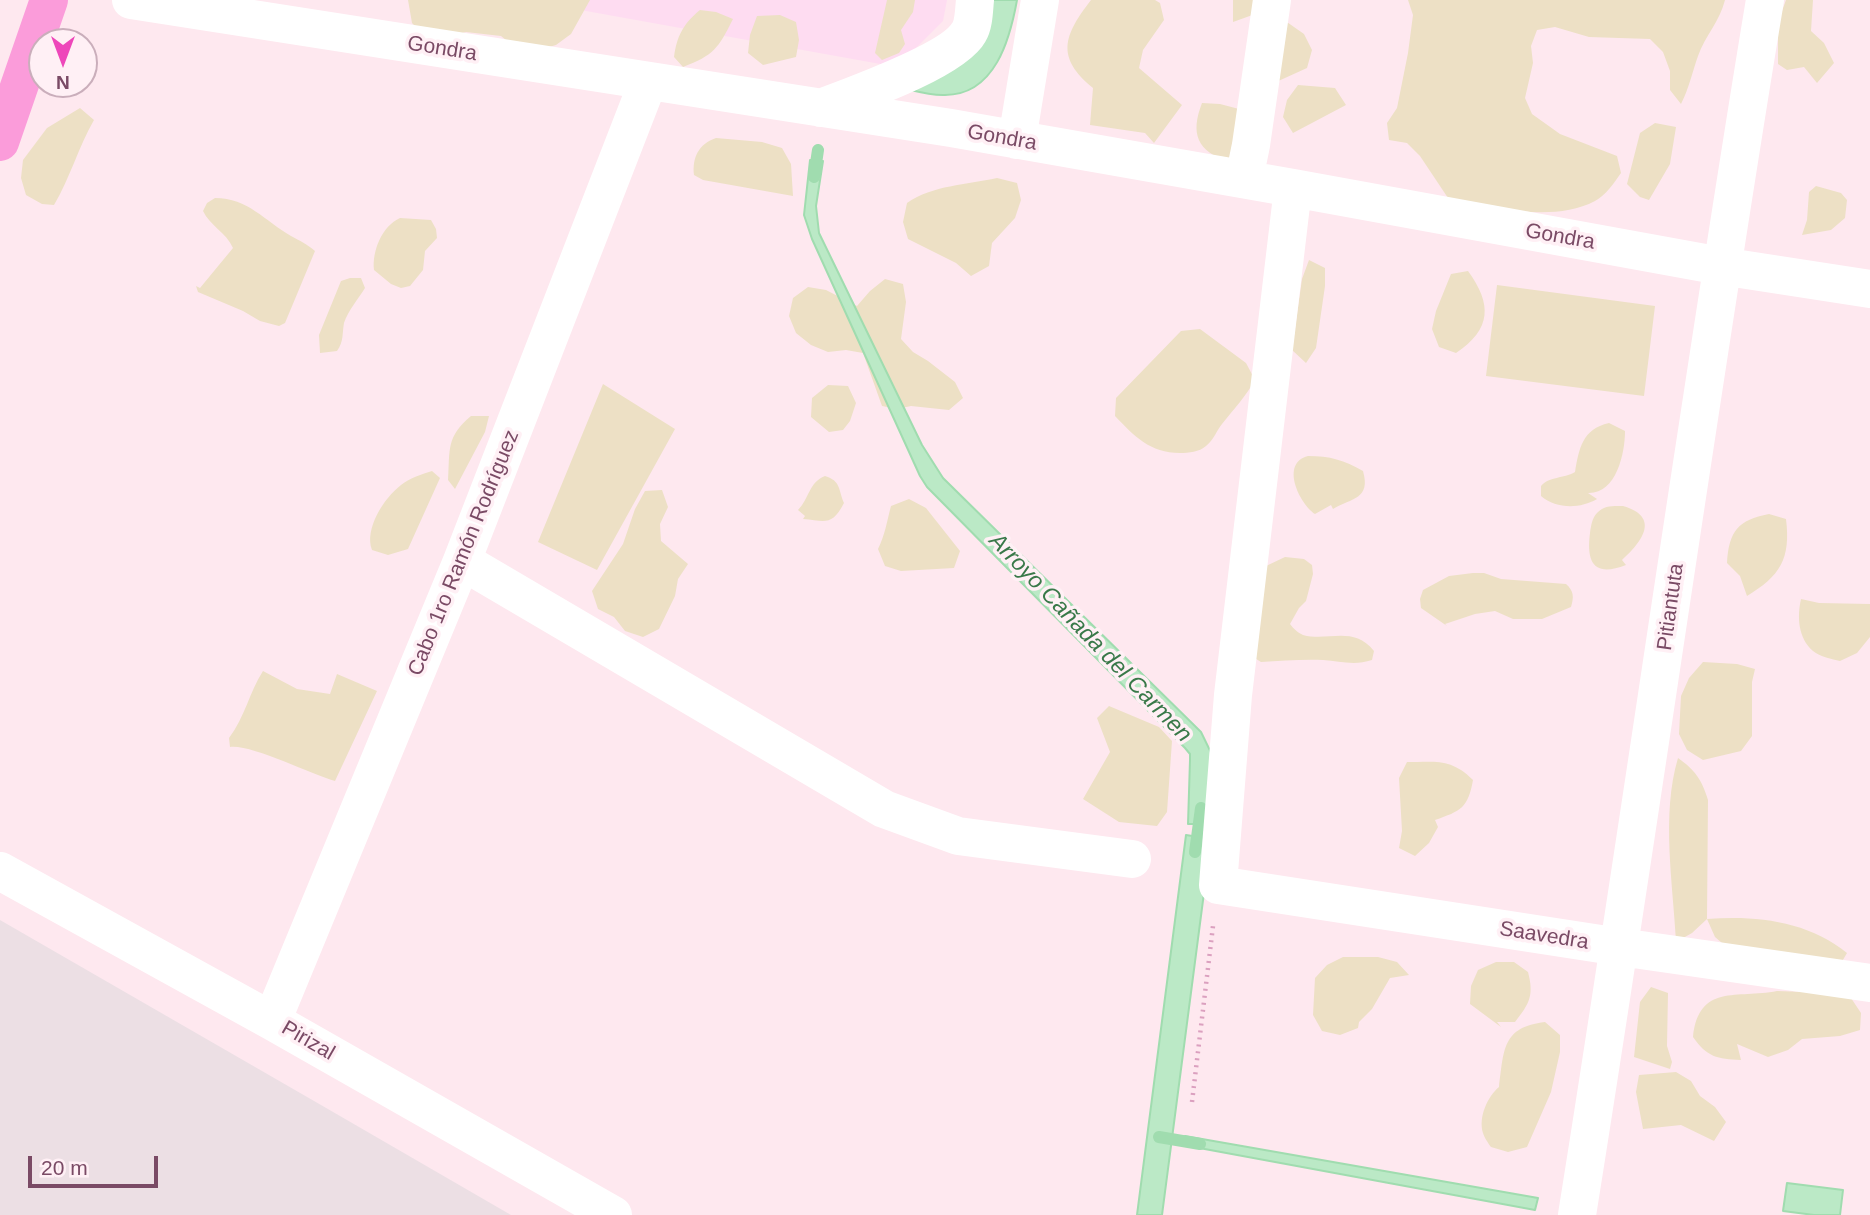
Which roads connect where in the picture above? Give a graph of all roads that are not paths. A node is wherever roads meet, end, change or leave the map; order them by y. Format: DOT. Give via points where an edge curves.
graph roads {
  1 [pos="49,0"];
  2 [pos="131,0"];
  3 [pos="975,0"];
  4 [pos="1040,0"];
  5 [pos="1272,0"];
  6 [pos="1765,0"];
  7 [pos="648,82"];
  8 [pos="828,110"];
  9 [pos="1017,141"];
  10 [pos="0,142"];
  11 [pos="1244,179"];
  12 [pos="1293,188"];
  13 [pos="1721,266"];
  14 [pos="1870,289"];
  15 [pos="462,561"];
  16 [pos="1132,859"];
  17 [pos="0,872"];
  18 [pos="1620,947"];
  19 [pos="1870,982"];
  20 [pos="272,1021"];
  21 [pos="613,1215"];
  22 [pos="1577,1215"];
  1 -- 10 [label="highway"];
  2 -- 7 [label="street, Gondra"];
  3 -- 8 [label="street" via="970,31 955,48"];
  4 -- 9 [label="street"];
  5 -- 11 [label="street"];
  6 -- 13 [label="street, Pitiantuta"];
  7 -- 8 [label="street, Gondra"];
  7 -- 15 [label="street, Cabo 1ro Ramón Rodríguez"];
  8 -- 9 [label="street, Gondra"];
  9 -- 11 [label="street, Gondra"];
  11 -- 12 [label="street, Gondra"];
  12 -- 13 [label="street, Gondra"];
  12 -- 18 [label="street, Saavedra" via="1233,695 1218,885"];
  13 -- 14 [label="street, Gondra"];
  13 -- 18 [label="street, Pitiantuta"];
  15 -- 16 [label="street" via="884,809 958,836"];
  15 -- 20 [label="street, Cabo 1ro Ramón Rodríguez"];
  17 -- 20 [label="street, Pirizal"];
  18 -- 19 [label="street, Saavedra"];
  18 -- 22 [label="street, Pitiantuta"];
  20 -- 21 [label="street, Pirizal"];
}
